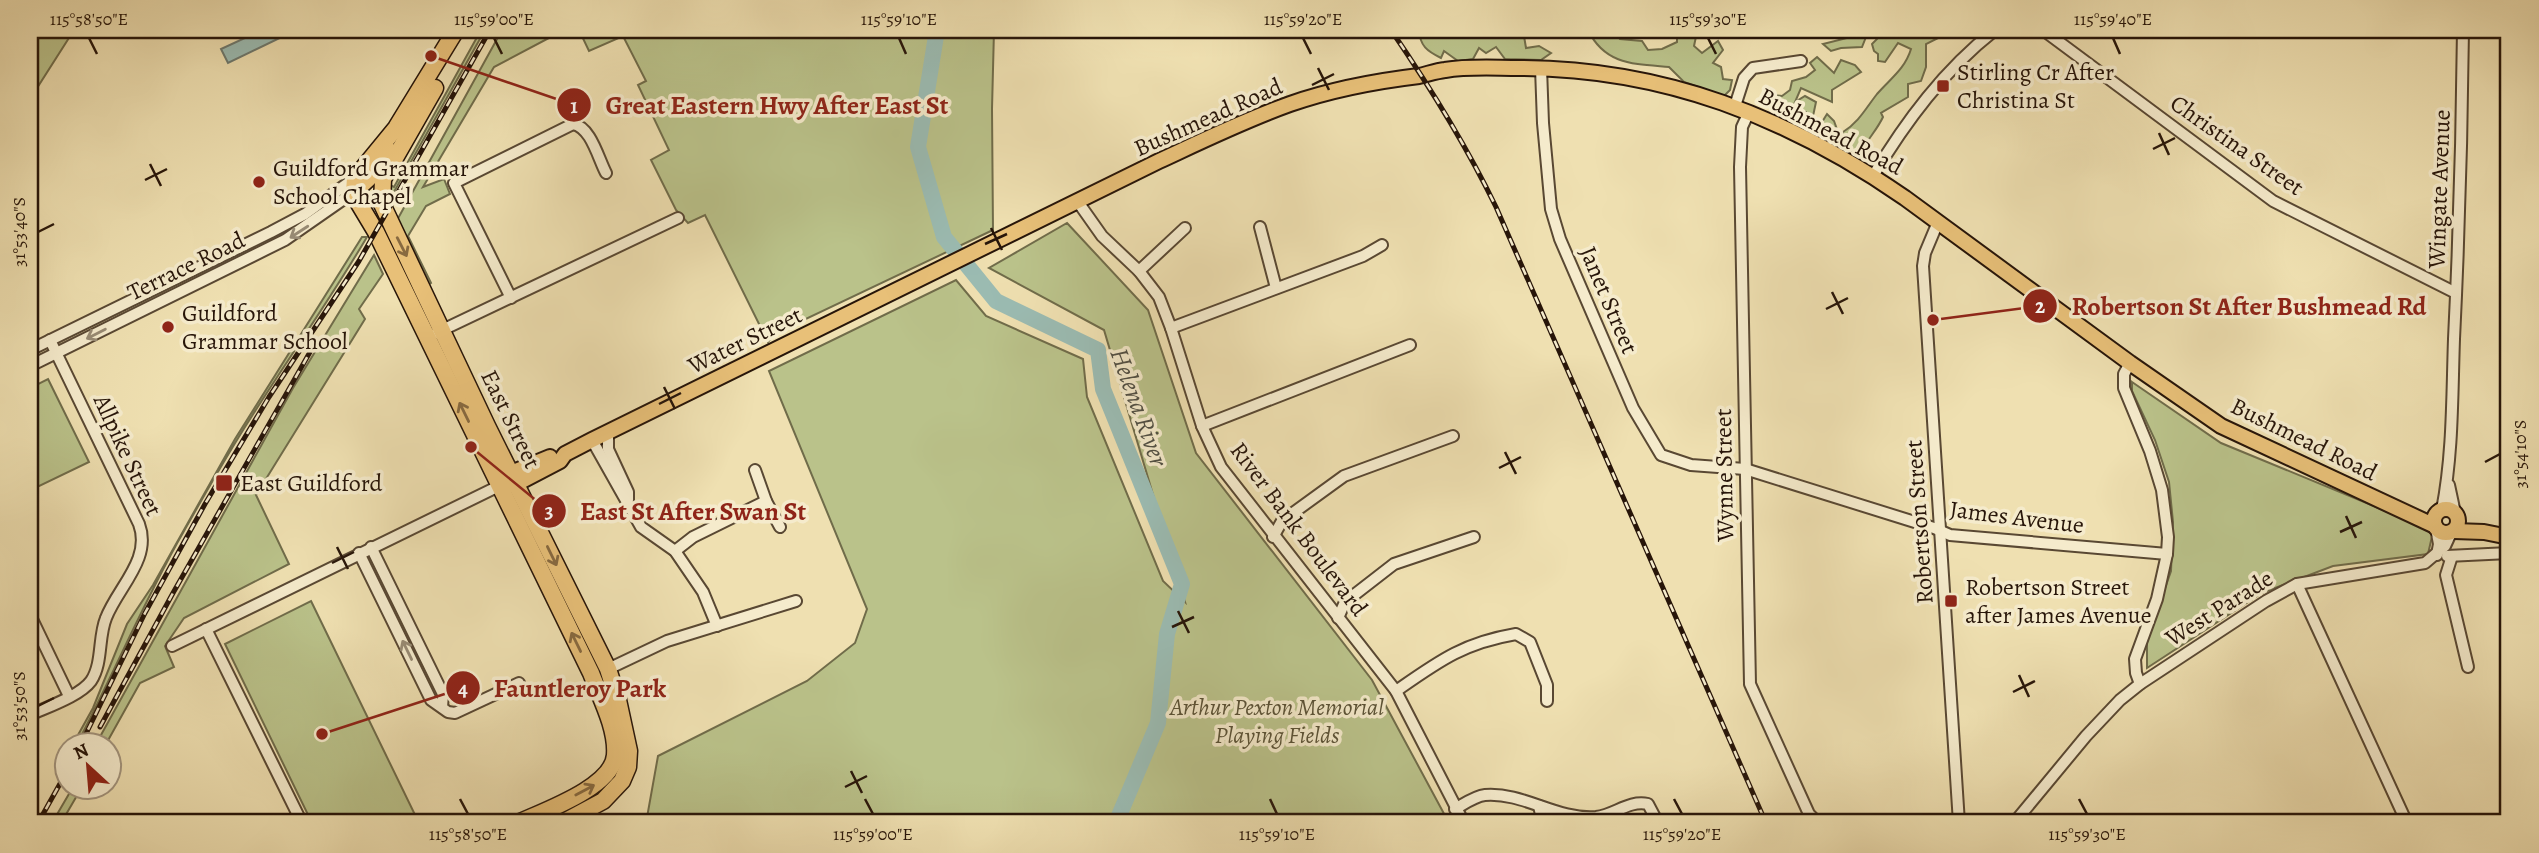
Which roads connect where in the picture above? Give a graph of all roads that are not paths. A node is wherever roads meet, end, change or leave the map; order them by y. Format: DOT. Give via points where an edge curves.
graph roads {
  1 [pos="456,30"];
  2 [pos="467,30"];
  3 [pos="1995,30"];
  4 [pos="2043,30"];
  5 [pos="2463,30"];
  6 [pos="1801,61"];
  7 [pos="1541,68"];
  8 [pos="1735,106"];
  9 [pos="1749,112"];
  10 [pos="403,143"];
  11 [pos="606,173"];
  12 [pos="1873,176"];
  13 [pos="355,185"];
  14 [pos="1078,202"];
  15 [pos="678,218"];
  16 [pos="1938,222"];
  17 [pos="1260,227"];
  18 [pos="1185,228"];
  19 [pos="1382,245"];
  20 [pos="1139,271"];
  21 [pos="908,286"];
  22 [pos="1276,288"];
  23 [pos="2456,293"];
  24 [pos="511,298"];
  25 [pos="1171,328"];
  26 [pos="444,330"];
  27 [pos="427,337"];
  28 [pos="50,340"];
  29 [pos="1410,345"];
  30 [pos="30,350"];
  31 [pos="57,354"];
  32 [pos="2130,363"];
  33 [pos="30,366"];
  34 [pos="1202,426"];
  35 [pos="608,432"];
  36 [pos="1453,436"];
  37 [pos="593,440"];
  38 [pos="1745,469"];
  39 [pos="755,470"];
  40 [pos="509,481"];
  41 [pos="765,501"];
  42 [pos="628,502"];
  43 [pos="2446,521"];
  44 [pos="780,527"];
  45 [pos="1941,531"];
  46 [pos="2509,536"];
  47 [pos="1273,537"];
  48 [pos="1474,537"];
  49 [pos="371,547"];
  50 [pos="674,551"];
  51 [pos="359,553"];
  52 [pos="2509,553"];
  53 [pos="2167,554"];
  54 [pos="2437,555"];
  55 [pos="2452,556"];
  56 [pos="2298,584"];
  57 [pos="796,601"];
  58 [pos="30,615"];
  59 [pos="1338,618"];
  60 [pos="717,626"];
  61 [pos="206,629"];
  62 [pos="172,646"];
  63 [pos="2468,667"];
  64 [pos="608,670"];
  65 [pos="519,683"];
  66 [pos="2140,684"];
  67 [pos="1396,691"];
  68 [pos="69,696"];
  69 [pos="1547,701"];
  70 [pos="442,707"];
  71 [pos="30,715"];
  72 [pos="1539,806"];
  73 [pos="1455,809"];
  74 [pos="2017,819"];
  75 [pos="302,823"];
  76 [pos="518,823"];
  77 [pos="562,823"];
  78 [pos="1464,823"];
  79 [pos="1543,823"];
  80 [pos="1658,823"];
  81 [pos="1818,823"];
  82 [pos="1959,823"];
  83 [pos="2030,823"];
  84 [pos="2407,823"];
  1 -- 13 [label="highway"];
  2 -- 10 [label="highway, East Street"];
  3 -- 12 [label="street" via="1929,92"];
  4 -- 23 [label="street, Christina Street" via="2273,201"];
  5 -- 23 [label="street, Wingate Avenue"];
  6 -- 8 [label="street" via="1753,68 1744,78"];
  7 -- 8 [label="main road, Bushmead Road" via="1637,79"];
  7 -- 14 [label="main road, Bushmead Road" via="1444,70 1292,103"];
  7 -- 38 [label="street, Janet Street" via="1551,209 1633,408 1661,455 1691,465"];
  8 -- 9 [label="main road, Bushmead Road"];
  9 -- 12 [label="main road, Bushmead Road"];
  9 -- 38 [label="street, Wynne Street" via="1742,127 1740,167"];
  10 -- 13 [label="highway" via="389,150 368,180"];
  10 -- 26 [label="highway, East Street, one-way" via="383,179 382,204"];
  11 -- 24 [label="street" via="578,124 457,179 454,187"];
  12 -- 16 [label="main road, Bushmead Road"];
  13 -- 27 [label="highway, East Street"];
  13 -- 28 [label="street, Terrace Road" via="271,232"];
  13 -- 31 [label="street, Terrace Road, one-way" via="285,240"];
  14 -- 20 [label="street, River Bank Boulevard" via="1102,236"];
  14 -- 21 [label="main road, Bushmead Road"];
  15 -- 24 [label="street"];
  16 -- 32 [label="main road, Bushmead Road"];
  16 -- 45 [label="street, Robertson Street" via="1923,266"];
  17 -- 22 [label="street"];
  18 -- 20 [label="street"];
  19 -- 22 [label="street"];
  20 -- 25 [label="street, River Bank Boulevard" via="1159,297"];
  21 -- 35 [label="main road, Water Street"];
  22 -- 25 [label="street"];
  23 -- 43 [label="street, Wingate Avenue"];
  24 -- 26 [label="street"];
  25 -- 34 [label="street, River Bank Boulevard"];
  26 -- 27 [label="street"];
  26 -- 40 [label="highway, East Street"];
  40 -- 27 [label="highway, East Street, one-way"];
  28 -- 30 [label="street, Terrace Road"];
  28 -- 31 [label="street, Allpike Street"];
  29 -- 34 [label="street"];
  31 -- 33 [label="street, Terrace Road"];
  31 -- 68 [label="street, Allpike Street" via="139,524 143,543 106,618 92,680"];
  32 -- 43 [label="main road, Bushmead Road" via="2221,426 2395,507"];
  32 -- 53 [label="street" via="2124,387 2162,490"];
  34 -- 47 [label="street, River Bank Boulevard" via="1220,467"];
  35 -- 37 [label="main road, Water Street"];
  35 -- 42 [label="street" via="608,449 628,492"];
  36 -- 47 [label="street" via="1344,475 1282,521"];
  37 -- 40 [label="main road, Water Street"];
  37 -- 42 [label="street"];
  38 -- 45 [label="street, James Avenue"];
  38 -- 81 [label="street, Wynne Street" via="1750,684 1809,814"];
  39 -- 41 [label="street"];
  40 -- 49 [label="street"];
  40 -- 64 [label="highway, East Street, one-way"];
  76 -- 40 [label="highway, East Street, one-way" via="592,787 607,775 615,755 609,722 591,673"];
  41 -- 44 [label="street"];
  41 -- 50 [label="street"];
  42 -- 50 [label="street" via="640,527"];
  43 -- 46 [label="main road, Bushmead Road"];
  43 -- 54 [label="street, Wingate Avenue"];
  45 -- 53 [label="street, James Avenue"];
  45 -- 82 [label="street, Robertson Street"];
  47 -- 59 [label="street, River Bank Boulevard"];
  48 -- 59 [label="street" via="1394,564 1345,602"];
  49 -- 51 [label="street"];
  49 -- 70 [label="street" via="443,694"];
  50 -- 60 [label="street" via="703,592"];
  51 -- 61 [label="street"];
  70 -- 51 [label="street, one-way" via="432,700"];
  52 -- 55 [label="street, West Parade"];
  53 -- 66 [label="street" via="2157,599 2135,659"];
  54 -- 55 [label="street, West Parade"];
  54 -- 56 [label="street, West Parade" via="2421,564"];
  55 -- 63 [label="street" via="2446,575"];
  56 -- 66 [label="street, West Parade"];
  56 -- 84 [label="street"];
  57 -- 60 [label="street"];
  58 -- 68 [label="street"];
  59 -- 67 [label="street, River Bank Boulevard"];
  60 -- 64 [label="street" via="667,641"];
  61 -- 62 [label="street"];
  61 -- 75 [label="street"];
  64 -- 77 [label="highway, East Street" via="621,710 628,766 612,794"];
  65 -- 70 [label="street" via="455,713"];
  66 -- 74 [label="street, West Parade" via="2120,699"];
  67 -- 69 [label="street" via="1447,655 1516,634 1530,642 1547,685"];
  67 -- 73 [label="street, River Bank Boulevard"];
  68 -- 71 [label="street"];
  72 -- 73 [label="street" via="1516,797 1482,795"];
  72 -- 79 [label="street"];
  72 -- 80 [label="street" via="1598,817 1648,804"];
  73 -- 78 [label="street, River Bank Boulevard"];
  74 -- 83 [label="street"];
}
